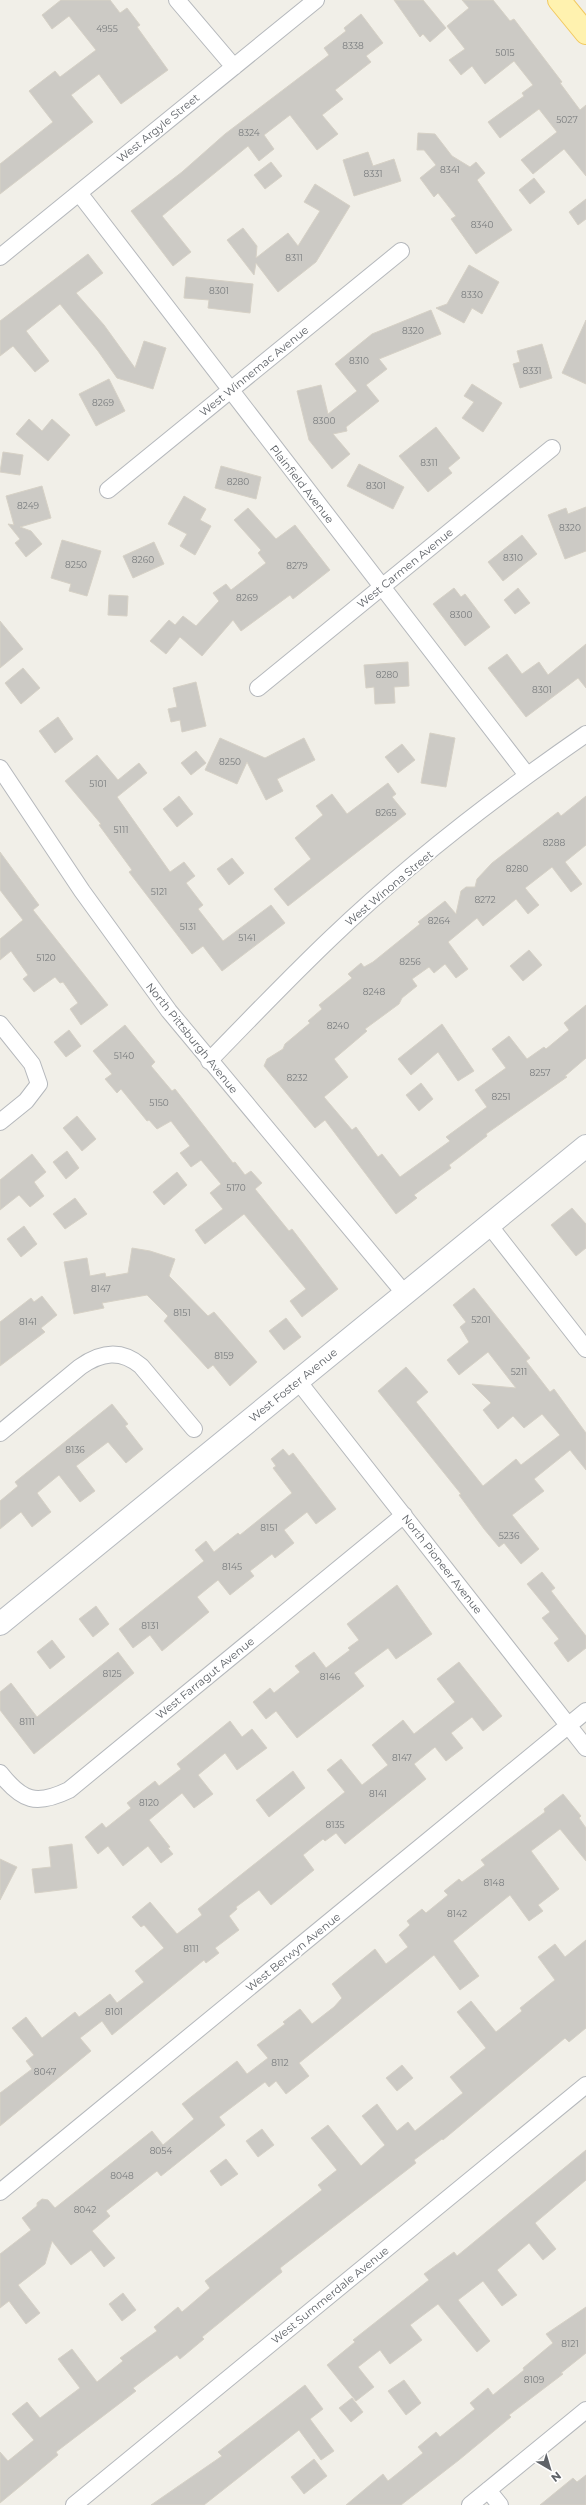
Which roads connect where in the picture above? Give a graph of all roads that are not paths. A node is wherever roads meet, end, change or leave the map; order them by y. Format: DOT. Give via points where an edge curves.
graph roads {
  1 [pos="177,0"];
  2 [pos="316,0"];
  3 [pos="559,0"];
  4 [pos="586,34"];
  5 [pos="234,67"];
  6 [pos="79,193"];
  7 [pos="401,251"];
  8 [pos="0,256"];
  9 [pos="230,390"];
  10 [pos="552,448"];
  11 [pos="108,490"];
  12 [pos="382,587"];
  13 [pos="258,688"];
  14 [pos="586,734"];
  15 [pos="526,775"];
  16 [pos="2,777"];
  17 [pos="0,1024"];
  18 [pos="209,1061"];
  19 [pos="0,1122"];
  20 [pos="586,1146"];
  21 [pos="489,1225"];
  22 [pos="405,1294"];
  23 [pos="586,1349"];
  24 [pos="298,1381"];
  25 [pos="194,1430"];
  26 [pos="0,1433"];
  27 [pos="404,1515"];
  28 [pos="0,1624"];
  29 [pos="586,1711"];
  30 [pos="569,1726"];
  31 [pos="586,1748"];
  32 [pos="0,1773"];
  33 [pos="586,2085"];
  34 [pos="0,2192"];
  35 [pos="586,2410"];
  36 [pos="488,2490"];
  37 [pos="74,2505"];
  38 [pos="470,2505"];
  39 [pos="500,2505"];
  1 -- 5 [label="street"];
  2 -- 5 [label="street, West Argyle Street"];
  3 -- 4 [label="main road"];
  5 -- 6 [label="street, West Argyle Street"];
  6 -- 8 [label="street, West Argyle Street"];
  6 -- 9 [label="street, Plainfield Avenue"];
  7 -- 9 [label="street, West Winnemac Avenue"];
  9 -- 11 [label="street, West Winnemac Avenue"];
  9 -- 12 [label="street, Plainfield Avenue"];
  10 -- 12 [label="street, West Carmen Avenue"];
  12 -- 13 [label="street, West Carmen Avenue"];
  12 -- 15 [label="street, Plainfield Avenue"];
  14 -- 15 [label="street, West Winona Street"];
  15 -- 18 [label="street, West Winona Street" via="331,938"];
  16 -- 18 [label="street, North Pittsburgh Avenue" via="126,954"];
  17 -- 19 [label="street" via="32,1064 39,1084 30,1096"];
  18 -- 22 [label="street, North Pittsburgh Avenue"];
  20 -- 21 [label="street, West Foster Avenue"];
  21 -- 22 [label="street, West Foster Avenue"];
  21 -- 23 [label="street"];
  22 -- 24 [label="street, West Foster Avenue"];
  24 -- 27 [label="street, North Pioneer Avenue"];
  24 -- 28 [label="street, West Foster Avenue"];
  25 -- 26 [label="street" via="141,1366 131,1358 106,1355 93,1358 80,1367"];
  27 -- 30 [label="street, North Pioneer Avenue"];
  27 -- 32 [label="street, West Farragut Avenue" via="69,1790 55,1797 39,1800 26,1798 13,1790"];
  29 -- 30 [label="street, West Berwyn Avenue"];
  30 -- 31 [label="street, North Pioneer Avenue"];
  30 -- 34 [label="street, West Berwyn Avenue"];
  33 -- 37 [label="street, West Summerdale Avenue"];
  35 -- 36 [label="street"];
  36 -- 38 [label="street"];
  36 -- 39 [label="street"];
}
